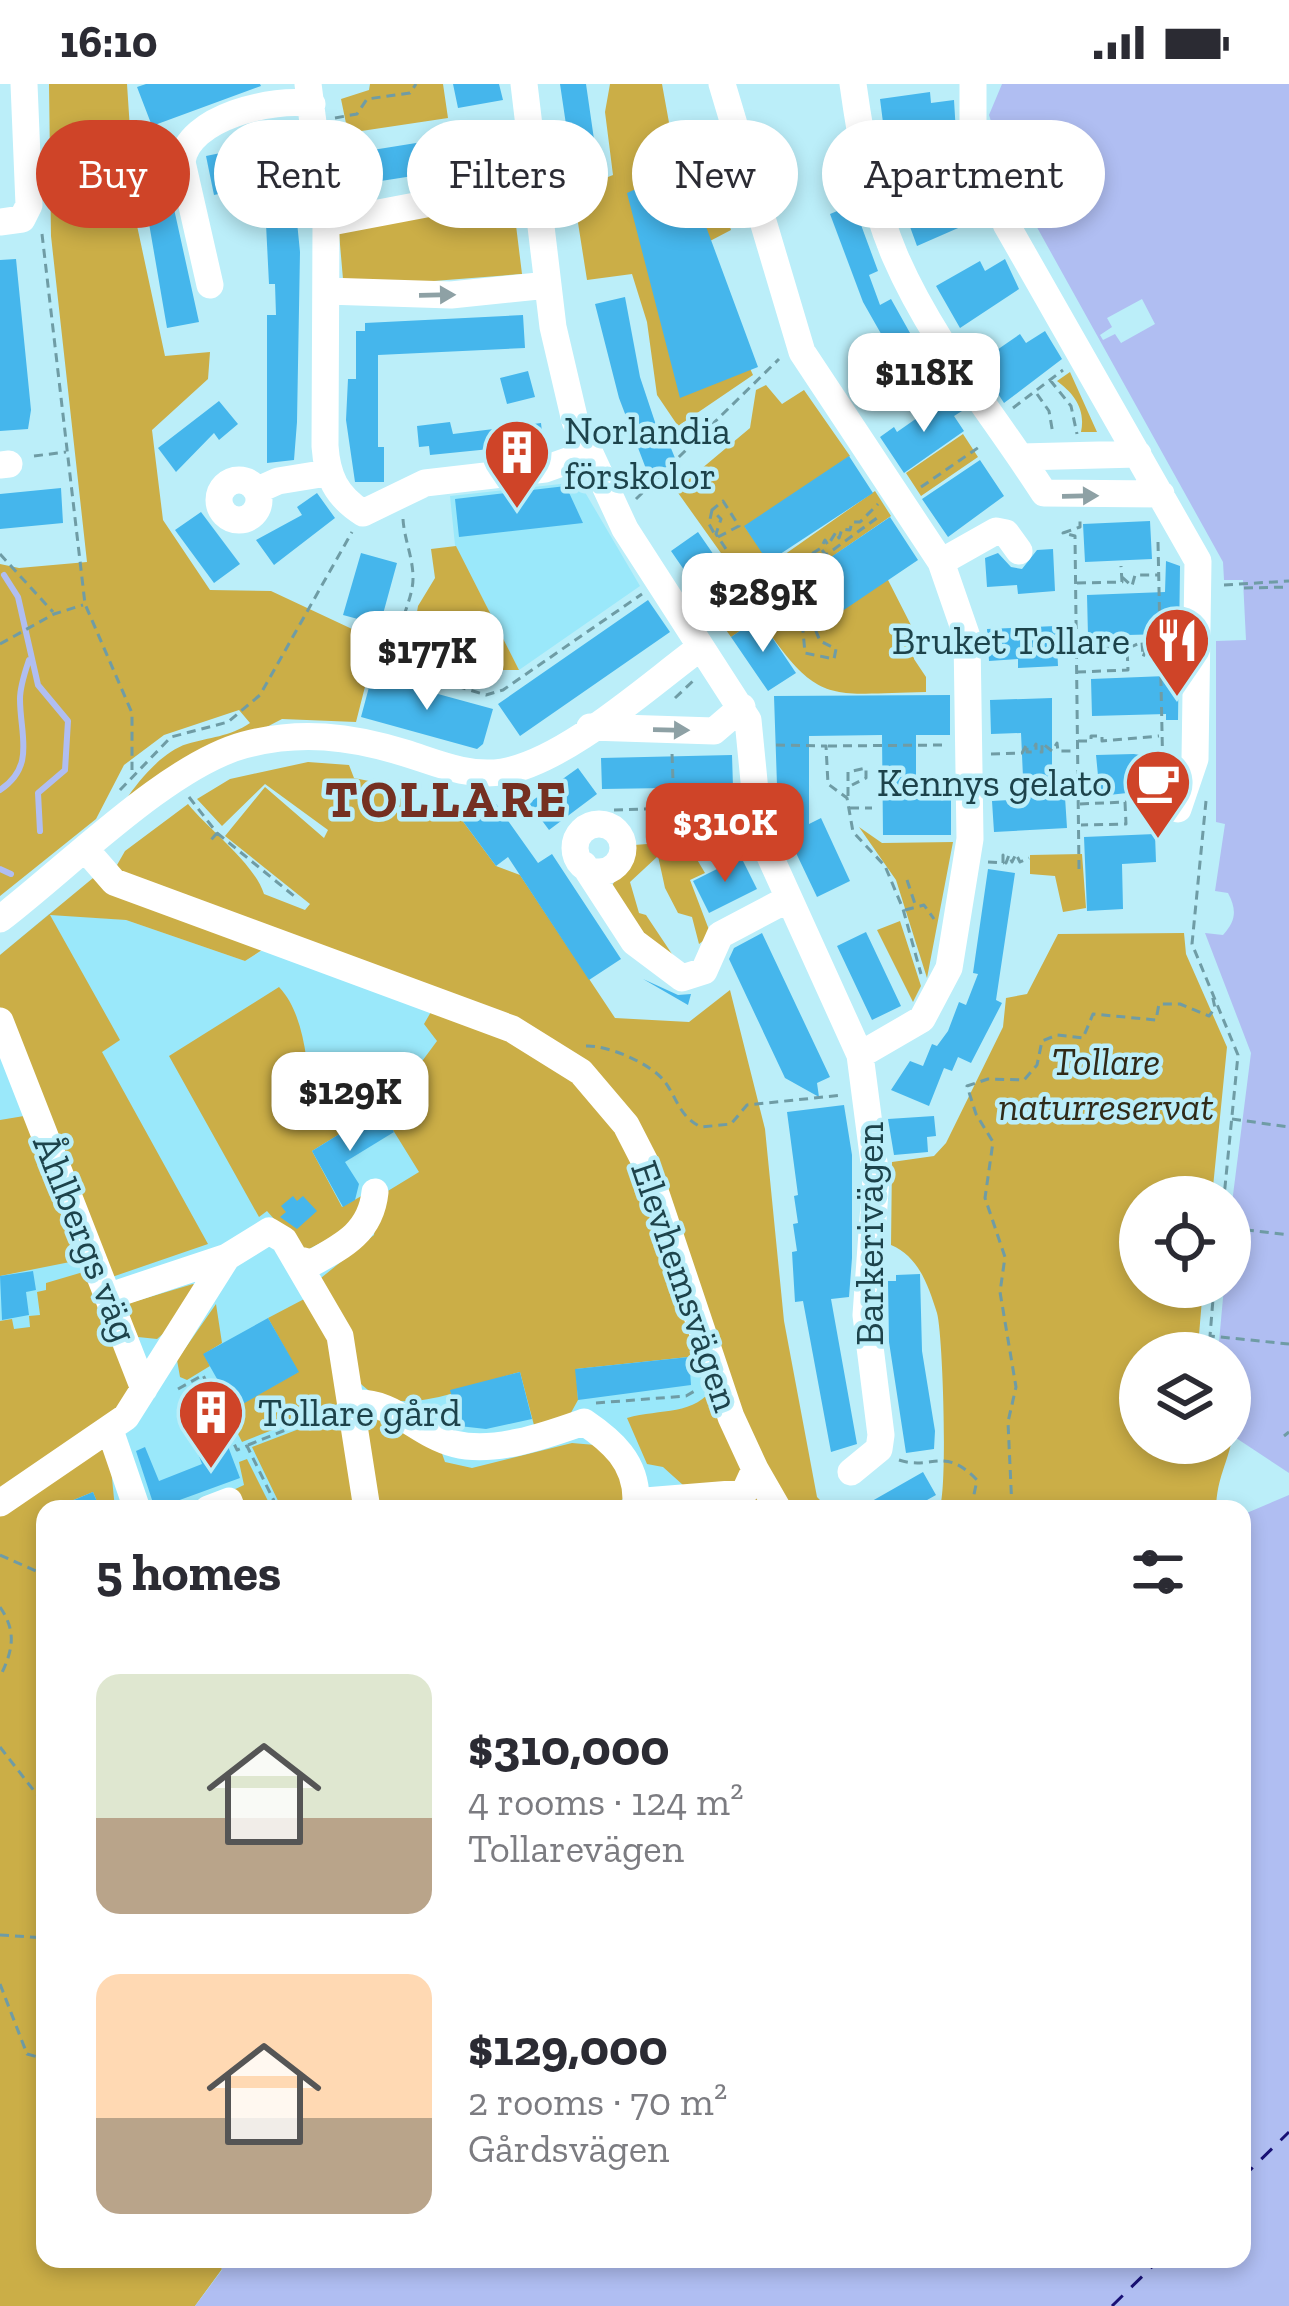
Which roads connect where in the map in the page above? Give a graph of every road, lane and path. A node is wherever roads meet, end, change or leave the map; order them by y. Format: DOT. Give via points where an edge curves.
graph roads {
  1 [pos="24,84"];
  2 [pos="416,84"];
  3 [pos="524,84"];
  4 [pos="722,84"];
  5 [pos="853,84"];
  6 [pos="973,84"];
  7 [pos="314,103"];
  8 [pos="528,120"];
  9 [pos="0,223"];
  10 [pos="41,228"];
  11 [pos="326,228"];
  12 [pos="541,228"];
  13 [pos="210,285"];
  14 [pos="548,285"];
  15 [pos="326,291"];
  16 [pos="780,357"];
  17 [pos="1074,362"];
  18 [pos="1050,380"];
  19 [pos="1035,392"];
  20 [pos="1006,412"];
  21 [pos="990,440"];
  22 [pos="1077,447"];
  23 [pos="1053,448"];
  24 [pos="67,452"];
  25 [pos="587,454"];
  26 [pos="1138,454"];
  27 [pos="1021,457"];
  28 [pos="4,465"];
  29 [pos="327,472"];
  30 [pos="258,490"];
  31 [pos="1160,494"];
  32 [pos="910,495"];
  33 [pos="402,504"];
  34 [pos="876,505"];
  35 [pos="628,507"];
  36 [pos="891,508"];
  37 [pos="1080,508"];
  38 [pos="712,510"];
  39 [pos="358,523"];
  40 [pos="1158,532"];
  41 [pos="717,536"];
  42 [pos="821,548"];
  43 [pos="1019,551"];
  44 [pos="0,554"];
  45 [pos="941,562"];
  46 [pos="1121,566"];
  47 [pos="1158,574"];
  48 [pos="1122,577"];
  49 [pos="658,582"];
  50 [pos="763,582"];
  51 [pos="1075,584"];
  52 [pos="1198,584"];
  53 [pos="1289,584"];
  54 [pos="1244,588"];
  55 [pos="747,593"];
  56 [pos="739,599"];
  57 [pos="85,604"];
  58 [pos="730,604"];
  59 [pos="722,611"];
  60 [pos="54,614"];
  61 [pos="784,616"];
  62 [pos="793,616"];
  63 [pos="800,626"];
  64 [pos="705,633"];
  65 [pos="0,644"];
  66 [pos="1127,648"];
  67 [pos="1075,650"];
  68 [pos="1160,657"];
  69 [pos="1075,672"];
  70 [pos="742,707"];
  71 [pos="590,727"];
  72 [pos="1161,736"];
  73 [pos="1076,741"];
  74 [pos="769,745"];
  75 [pos="933,745"];
  76 [pos="826,746"];
  77 [pos="672,751"];
  78 [pos="1076,751"];
  79 [pos="983,754"];
  80 [pos="852,785"];
  81 [pos="184,791"];
  82 [pos="837,791"];
  83 [pos="847,797"];
  84 [pos="834,800"];
  85 [pos="1171,801"];
  86 [pos="1079,804"];
  87 [pos="706,807"];
  88 [pos="674,808"];
  89 [pos="689,808"];
  90 [pos="848,808"];
  91 [pos="872,808"];
  92 [pos="614,810"];
  93 [pos="1079,825"];
  94 [pos="218,833"];
  95 [pos="211,840"];
  96 [pos="743,845"];
  97 [pos="87,851"];
  98 [pos="1029,858"];
  99 [pos="999,863"];
  100 [pos="584,866"];
  101 [pos="1079,868"];
  102 [pos="908,880"];
  103 [pos="892,893"];
  104 [pos="294,896"];
  105 [pos="885,896"];
  106 [pos="788,899"];
  107 [pos="903,909"];
  108 [pos="916,909"];
  109 [pos="0,919"];
  110 [pos="938,926"];
  111 [pos="1192,931"];
  112 [pos="922,976"];
  113 [pos="1211,988"];
  114 [pos="0,1021"];
  115 [pos="860,1054"];
  116 [pos="568,1064"];
  117 [pos="857,1093"];
  118 [pos="1232,1119"];
  119 [pos="1289,1126"];
  120 [pos="1226,1176"];
  121 [pos="374,1192"];
  122 [pos="1251,1230"];
  123 [pos="1289,1235"];
  124 [pos="226,1257"];
  125 [pos="296,1259"];
  126 [pos="110,1295"];
  127 [pos="1212,1308"];
  128 [pos="1289,1344"];
  129 [pos="716,1364"];
  130 [pos="145,1389"];
  131 [pos="178,1389"];
  132 [pos="352,1403"];
  133 [pos="584,1422"];
  134 [pos="110,1430"];
  135 [pos="247,1446"];
  136 [pos="894,1449"];
  137 [pos="755,1469"];
  138 [pos="851,1472"];
  139 [pos="133,1500"];
  140 [pos="274,1500"];
  141 [pos="366,1500"];
  142 [pos="633,1500"];
  143 [pos="684,1500"];
  144 [pos="773,1500"];
  145 [pos="972,1500"];
  146 [pos="1011,1500"];
  147 [pos="0,1503"];
  148 [pos="0,1555"];
  149 [pos="36,1571"];
  150 [pos="0,1607"];
  151 [pos="0,1677"];
  152 [pos="0,1747"];
  153 [pos="36,1793"];
  154 [pos="0,1935"];
  155 [pos="36,1937"];
  156 [pos="0,1984"];
  157 [pos="36,2056"];
  1 -- 9 [label="street" via="28,205 22,219"];
  2 -- 7 [label="path" via="410,93 368,99 357,113"];
  3 -- 8 [label="street"];
  4 -- 45 [label="street" via="802,352"];
  5 -- 27 [label="street" via="895,255 939,337"];
  6 -- 26 [label="street" via="973,121 1006,224"];
  7 -- 13 [label="street" via="260,106 184,147"];
  10 -- 24 [label="path"];
  11 -- 15 [label="street"];
  12 -- 14 [label="street"];
  15 -- 14 [label="street, one-way" via="451,296"];
  14 -- 25 [label="street" via="564,382"];
  15 -- 29 [label="street"];
  16 -- 35 [label="path"];
  17 -- 18 [label="path"];
  18 -- 19 [label="path"];
  18 -- 22 [label="path" via="1074,412"];
  19 -- 20 [label="path"];
  19 -- 23 [label="path" via="1049,411"];
  21 -- 32 [label="path"];
  24 -- 28 [label="path"];
  24 -- 57 [label="path"];
  25 -- 29 [label="street" via="545,469 425,483 363,513"];
  25 -- 49 [label="street"];
  26 -- 27 [label="street"];
  26 -- 31 [label="street"];
  27 -- 31 [label="street, one-way" via="1048,496"];
  29 -- 30 [label="street"];
  31 -- 52 [label="street" via="1198,561"];
  33 -- 49 [label="path" via="414,579 397,645 402,667 486,694 528,677"];
  34 -- 42 [label="path"];
  36 -- 42 [label="path" via="826,555"];
  37 -- 51 [label="path" via="1080,526 1063,529 1075,536"];
  38 -- 41 [label="path"];
  38 -- 41 [label="path" via="721,518"];
  38 -- 41 [label="path" via="723,501 739,522"];
  39 -- 57 [label="path" via="260,695 227,722 171,736 131,772 132,713"];
  40 -- 47 [label="path"];
  41 -- 50 [label="path" via="742,573 755,572"];
  42 -- 50 [label="path"];
  43 -- 45 [label="street" via="996,531"];
  44 -- 60 [label="path"];
  45 -- 115 [label="street" via="970,669 967,873 937,997 914,1028"];
  46 -- 48 [label="path"];
  47 -- 48 [label="path" via="1135,575 1132,586"];
  47 -- 68 [label="path"];
  48 -- 51 [label="path"];
  49 -- 64 [label="street"];
  50 -- 55 [label="path"];
  50 -- 61 [label="path"];
  51 -- 67 [label="path"];
  52 -- 53 [label="path"];
  52 -- 85 [label="street" via="1195,759"];
  53 -- 54 [label="path"];
  55 -- 56 [label="path"];
  55 -- 56 [label="path" via="758,608 748,614"];
  56 -- 58 [label="path"];
  57 -- 60 [label="path"];
  58 -- 59 [label="path"];
  58 -- 59 [label="path" via="740,620 731,626"];
  59 -- 64 [label="path"];
  60 -- 65 [label="path"];
  61 -- 62 [label="path"];
  61 -- 63 [label="path" via="788,627"];
  62 -- 63 [label="path"];
  62 -- 63 [label="path" via="807,609 820,641 836,649 834,658 805,653"];
  64 -- 70 [label="street"];
  64 -- 71 [label="street"];
  66 -- 67 [label="path"];
  66 -- 68 [label="path" via="1142,642 1143,657"];
  66 -- 69 [label="path" via="1128,670"];
  67 -- 69 [label="path"];
  68 -- 72 [label="path"];
  69 -- 73 [label="path"];
  71 -- 70 [label="street, one-way" via="714,731"];
  70 -- 106 [label="street, Barkerivägen" via="753,739 760,832"];
  71 -- 97 [label="street" via="537,761 489,773 355,738 305,734 238,746 201,763"];
  72 -- 73 [label="path"];
  72 -- 85 [label="path"];
  73 -- 78 [label="path"];
  74 -- 76 [label="path"];
  75 -- 76 [label="path"];
  76 -- 82 [label="path" via="827,782"];
  77 -- 88 [label="path"];
  78 -- 79 [label="path" via="1058,751 1057,742 1052,751 1042,743 1042,752 1036,744 1032,752 1027,745"];
  78 -- 86 [label="path"];
  80 -- 83 [label="path"];
  81 -- 94 [label="path"];
  82 -- 83 [label="path"];
  82 -- 84 [label="path"];
  83 -- 90 [label="path"];
  86 -- 93 [label="path"];
  86 -- 93 [label="path" via="1125,802 1126,824"];
  87 -- 89 [label="path"];
  88 -- 89 [label="path"];
  88 -- 92 [label="path"];
  89 -- 96 [label="path" via="689,838 699,854 712,860 723,848"];
  90 -- 91 [label="path"];
  90 -- 103 [label="path" via="853,832 885,866"];
  93 -- 101 [label="path"];
  94 -- 95 [label="path"];
  94 -- 104 [label="path"];
  97 -- 109 [label="street"];
  97 -- 116 [label="street, Elevhemsvägen" via="114,882 512,1029"];
  98 -- 99 [label="path" via="1020,862 1016,854 1012,862 1009,855 1006,863 1003,855"];
  100 -- 106 [label="street" via="634,942 682,978 704,971 732,926"];
  102 -- 108 [label="path"];
  103 -- 105 [label="path"];
  103 -- 107 [label="path"];
  106 -- 115 [label="street, Barkerivägen"];
  107 -- 108 [label="path"];
  107 -- 112 [label="path"];
  108 -- 110 [label="path" via="927,907"];
  111 -- 113 [label="path"];
  113 -- 118 [label="path" via="1238,1054"];
  113 -- 146 [label="path" via="1216,1008 1209,1016 1167,1002 1156,1020 1094,1014 1084,1038 1042,1041 1024,1081 967,1086 993,1142 985,1198 1005,1257 1000,1292 1016,1387 1007,1442"];
  114 -- 126 [label="street, Åhlbergs väg"];
  115 -- 138 [label="street, Barkerivägen" via="876,1178 866,1315 881,1435 879,1448"];
  116 -- 117 [label="path" via="584,1046 613,1048 661,1076 680,1112 700,1127 731,1124 747,1105"];
  116 -- 129 [label="street, Elevhemsvägen" via="604,1095 646,1164"];
  118 -- 119 [label="path"];
  118 -- 120 [label="path"];
  121 -- 125 [label="street" via="360,1233 312,1263"];
  122 -- 123 [label="path"];
  124 -- 125 [label="street" via="268,1231"];
  124 -- 126 [label="street"];
  124 -- 130 [label="street"];
  125 -- 132 [label="street" via="340,1336"];
  126 -- 130 [label="street, Åhlbergs väg"];
  127 -- 128 [label="path" via="1210,1336"];
  129 -- 133 [label="path" via="701,1366 700,1386 686,1396 593,1403"];
  129 -- 137 [label="street, Elevhemsvägen"];
  130 -- 134 [label="street"];
  131 -- 135 [label="path" via="202,1375 237,1450"];
  132 -- 133 [label="street" via="378,1403 440,1438 478,1447"];
  132 -- 135 [label="path"];
  132 -- 141 [label="street"];
  133 -- 142 [label="street" via="618,1449 635,1477"];
  134 -- 139 [label="street"];
  134 -- 147 [label="street"];
  135 -- 140 [label="path"];
  136 -- 145 [label="path" via="902,1464 940,1458 962,1465 977,1480"];
  137 -- 143 [label="street" via="744,1493"];
  137 -- 144 [label="street, Elevhemsvägen"];
  148 -- 149 [label="path"];
  150 -- 151 [label="path" via="13,1626"];
  152 -- 153 [label="path"];
  154 -- 155 [label="path"];
  156 -- 157 [label="path" via="27,2054"];
}
